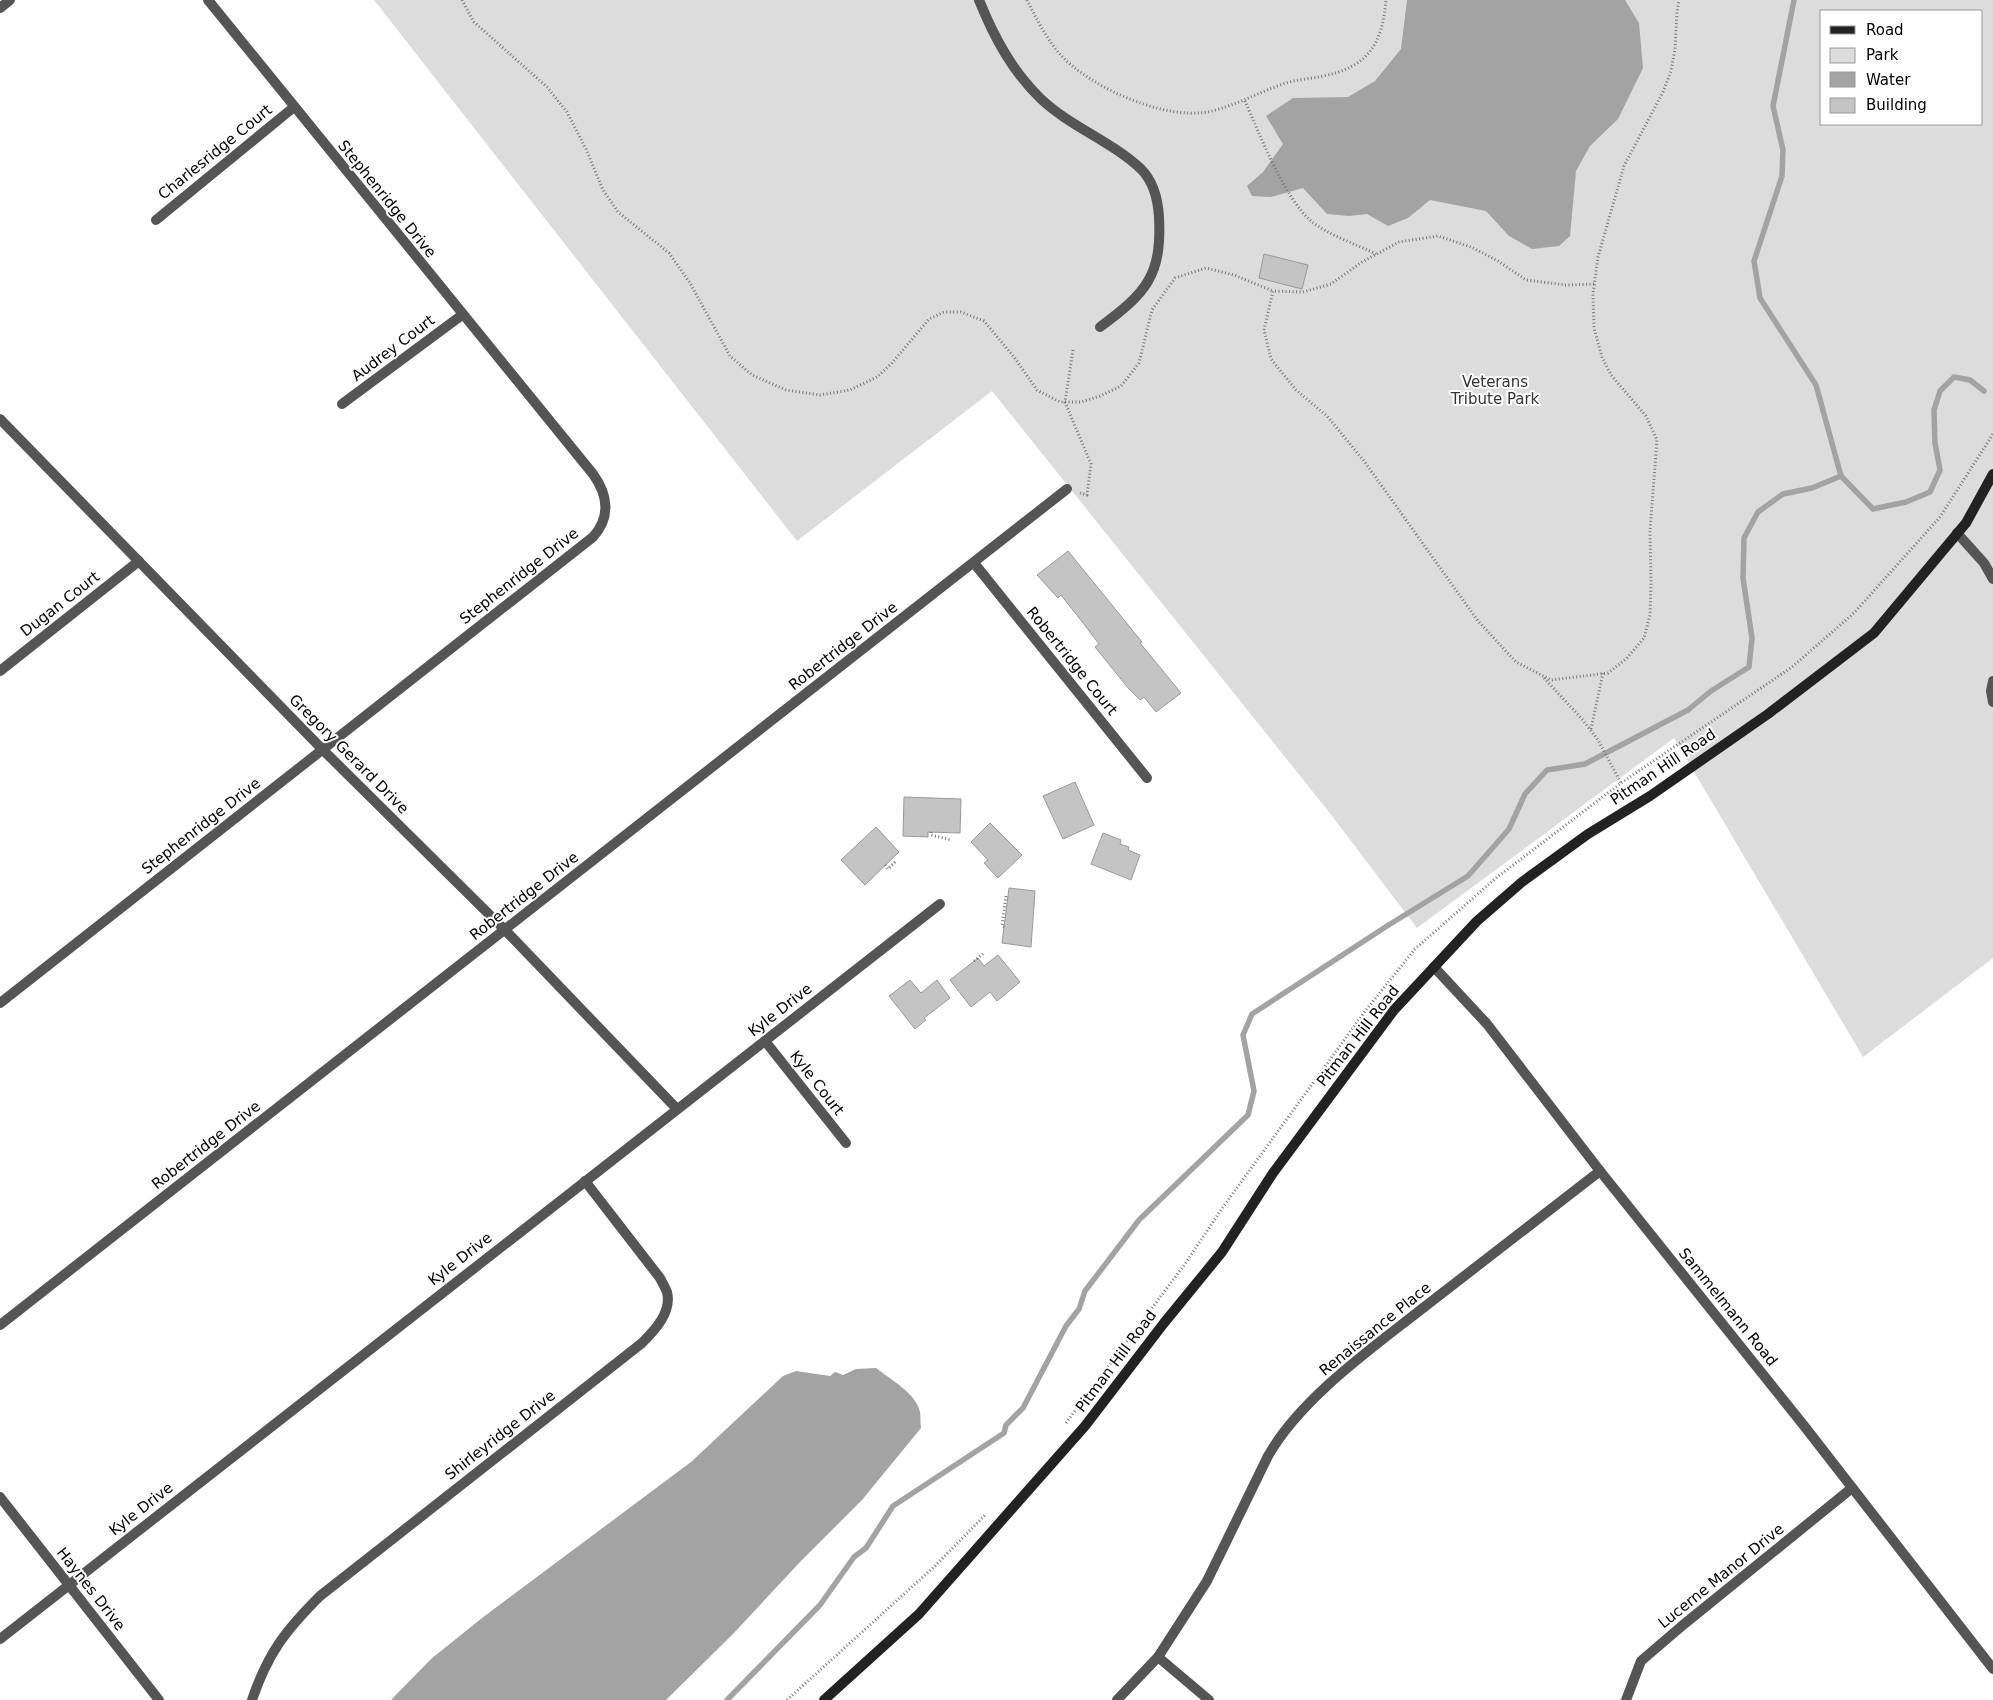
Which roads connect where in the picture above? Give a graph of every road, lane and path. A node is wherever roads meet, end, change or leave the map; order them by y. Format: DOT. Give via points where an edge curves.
graph roads {
  1 [pos="10,0"];
  2 [pos="208,0"];
  3 [pos="462,0"];
  4 [pos="979,0"];
  5 [pos="1027,0"];
  6 [pos="1386,0"];
  7 [pos="1680,0"];
  8 [pos="0,8"];
  9 [pos="1244,101"];
  10 [pos="294,107"];
  11 [pos="156,220"];
  12 [pos="1377,254"];
  13 [pos="1594,284"];
  14 [pos="1273,290"];
  15 [pos="462,315"];
  16 [pos="1100,327"];
  17 [pos="1073,350"];
  18 [pos="1065,402"];
  19 [pos="342,404"];
  20 [pos="0,419"];
  21 [pos="1993,434"];
  22 [pos="1993,474"];
  23 [pos="1067,490"];
  24 [pos="1957,533"];
  25 [pos="139,561"];
  26 [pos="974,563"];
  27 [pos="1993,579"];
  28 [pos="0,671"];
  29 [pos="1604,673"];
  30 [pos="1542,676"];
  31 [pos="1993,682"];
  32 [pos="1993,702"];
  33 [pos="1591,730"];
  34 [pos="323,750"];
  35 [pos="1147,778"];
  36 [pos="1621,783"];
  37 [pos="932,832"];
  38 [pos="950,840"];
  39 [pos="896,861"];
  40 [pos="885,865"];
  41 [pos="1006,896"];
  42 [pos="940,904"];
  43 [pos="1004,926"];
  44 [pos="505,930"];
  45 [pos="984,953"];
  46 [pos="974,961"];
  47 [pos="1434,967"];
  48 [pos="0,1003"];
  49 [pos="765,1041"];
  50 [pos="678,1109"];
  51 [pos="846,1143"];
  52 [pos="1600,1171"];
  53 [pos="585,1181"];
  54 [pos="0,1326"];
  55 [pos="1061,1430"];
  56 [pos="1852,1488"];
  57 [pos="0,1497"];
  58 [pos="987,1512"];
  59 [pos="69,1586"];
  60 [pos="0,1639"];
  61 [pos="1158,1657"];
  62 [pos="1993,1669"];
  63 [pos="159,1700"];
  64 [pos="252,1700"];
  65 [pos="787,1700"];
  66 [pos="824,1700"];
  67 [pos="1117,1700"];
  68 [pos="1210,1700"];
  69 [pos="1626,1700"];
  1 -- 8 [label="street"];
  2 -- 10 [label="street, Stephenridge Drive"];
  3 -- 18 [label="path" via="474,22 552,93 567,112 603,190 618,212 669,253 690,282 730,356 752,375 786,390 820,395 850,390 877,377 929,319 944,312 962,312 984,322 1014,357 1036,390"];
  4 -- 16 [label="street" via="999,44 1018,74 1042,100 1141,170 1155,189 1160,240 1156,267 1141,292"];
  5 -- 9 [label="path" via="1058,52 1080,73 1105,88 1159,108 1182,112 1206,112"];
  6 -- 9 [label="path" via="1379,38 1365,59 1325,76 1287,82"];
  7 -- 13 [label="path" via="1672,71 1624,166 1606,222"];
  9 -- 12 [label="path" via="1294,202 1311,222"];
  10 -- 11 [label="street, Charlesridge Court"];
  10 -- 15 [label="street, Stephenridge Drive"];
  12 -- 13 [label="path" via="1399,242 1438,236 1471,247 1526,280 1566,285"];
  12 -- 14 [label="path" via="1332,284 1303,292"];
  13 -- 29 [label="path" via="1594,328 1602,357 1611,375 1646,416 1657,440 1650,531 1650,616 1644,638 1626,659"];
  14 -- 18 [label="path" via="1206,268 1175,278 1152,310 1139,363 1121,386 1081,402"];
  14 -- 30 [label="path" via="1264,330 1271,359 1296,390 1327,416 1364,462 1478,621 1516,662"];
  15 -- 19 [label="street, Audrey Court"];
  15 -- 34 [label="street, Stephenridge Drive" via="602,487 604,519 593,537"];
  17 -- 18 [label="path"];
  18 -- 23 [label="path" via="1091,464 1087,496"];
  20 -- 25 [label="street, Gregory Gerard Drive"];
  21 -- 36 [label="path" via="1940,517 1854,613 1792,667"];
  22 -- 24 [label="main road, Pitman Hill Road"];
  23 -- 26 [label="street, Robertridge Drive"];
  24 -- 27 [label="street" via="1984,563"];
  24 -- 47 [label="main road, Pitman Hill Road" via="1874,633 1768,714 1522,882 1477,921"];
  25 -- 28 [label="street, Dugan Court"];
  25 -- 34 [label="street, Gregory Gerard Drive"];
  26 -- 35 [label="street, Robertridge Court"];
  26 -- 44 [label="street, Robertridge Drive"];
  29 -- 30 [label="path" via="1551,680"];
  29 -- 33 [label="path"];
  30 -- 33 [label="path"];
  31 -- 32 [label="street"];
  33 -- 36 [label="path"];
  34 -- 44 [label="street, Gregory Gerard Drive"];
  34 -- 48 [label="street, Stephenridge Drive"];
  36 -- 55 [label="path" via="1496,878 1415,949 1366,1010 1185,1264"];
  37 -- 38 [label="path" via="931,835"];
  39 -- 40 [label="path" via="888,869"];
  41 -- 43 [label="path"];
  42 -- 49 [label="street, Kyle Drive"];
  44 -- 50 [label="street, Gregory Gerard Drive"];
  44 -- 54 [label="street, Robertridge Drive"];
  45 -- 46 [label="path"];
  47 -- 52 [label="street, Sammelmann Road" via="1487,1024"];
  47 -- 66 [label="main road, Pitman Hill Road" via="1394,1010 1273,1173 1222,1252 1085,1426 919,1614"];
  49 -- 50 [label="street, Kyle Drive"];
  49 -- 51 [label="street, Kyle Court"];
  50 -- 53 [label="street, Kyle Drive"];
  52 -- 56 [label="street, Sammelmann Road"];
  52 -- 61 [label="street, Renaissance Place" via="1346,1369 1293,1420 1268,1456 1207,1581"];
  53 -- 59 [label="street, Kyle Drive"];
  53 -- 64 [label="street, Shirleyridge Drive" via="660,1278 667,1294 665,1311 657,1328 320,1596 284,1635 269,1657"];
  56 -- 62 [label="street, Sammelmann Road"];
  56 -- 69 [label="street, Lucerne Manor Drive" via="1640,1662"];
  57 -- 59 [label="street, Haynes Drive"];
  58 -- 65 [label="path" via="935,1566"];
  59 -- 60 [label="street, Kyle Drive"];
  59 -- 63 [label="street, Haynes Drive"];
  61 -- 67 [label="street, Renaissance Place"];
  61 -- 68 [label="street"];
}
